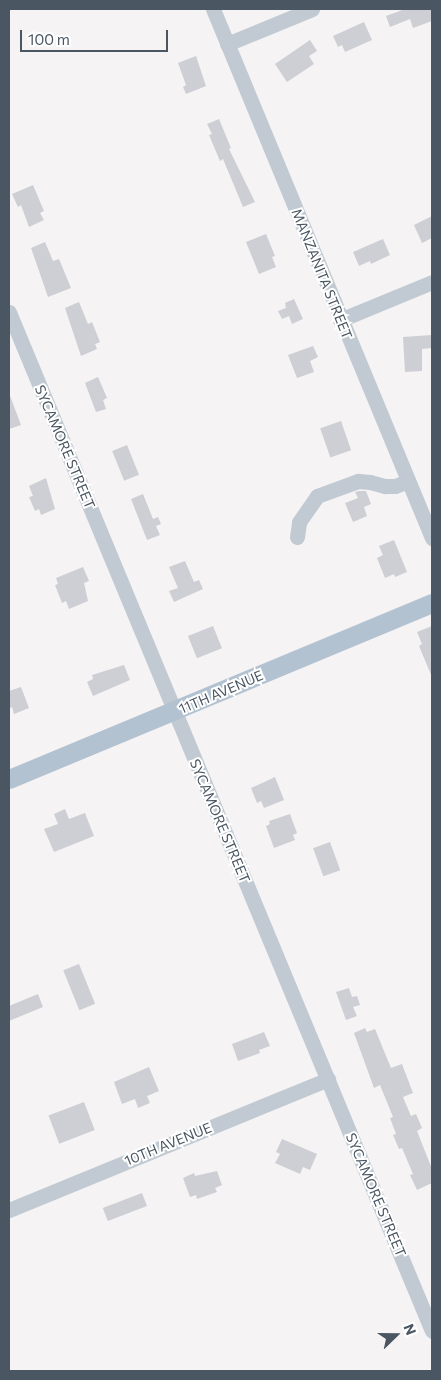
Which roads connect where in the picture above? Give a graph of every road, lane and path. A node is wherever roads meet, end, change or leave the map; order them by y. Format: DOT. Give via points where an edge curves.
graph roads {
  1 [pos="213,9"];
  2 [pos="312,9"];
  3 [pos="227,44"];
  4 [pos="432,282"];
  5 [pos="9,312"];
  6 [pos="340,320"];
  7 [pos="15,347"];
  8 [pos="408,481"];
  9 [pos="297,537"];
  10 [pos="432,538"];
  11 [pos="432,603"];
  12 [pos="174,711"];
  13 [pos="9,779"];
  14 [pos="328,1079"];
  15 [pos="9,1210"];
  16 [pos="432,1331"];
  1 -- 3 [label="street, MANZANITA STREET"];
  2 -- 3 [label="street"];
  3 -- 6 [label="street, MANZANITA STREET"];
  4 -- 6 [label="street"];
  5 -- 7 [label="street, SYCAMORE STREET"];
  6 -- 8 [label="street, MANZANITA STREET"];
  7 -- 12 [label="street, SYCAMORE STREET"];
  8 -- 9 [label="street" via="395,486 358,481 317,496 299,522"];
  8 -- 10 [label="street, MANZANITA STREET"];
  11 -- 12 [label="main road, 11TH AVENUE"];
  12 -- 13 [label="main road, 11TH AVENUE"];
  12 -- 14 [label="street, SYCAMORE STREET"];
  14 -- 15 [label="street, 10TH AVENUE"];
  14 -- 16 [label="street, SYCAMORE STREET"];
}
